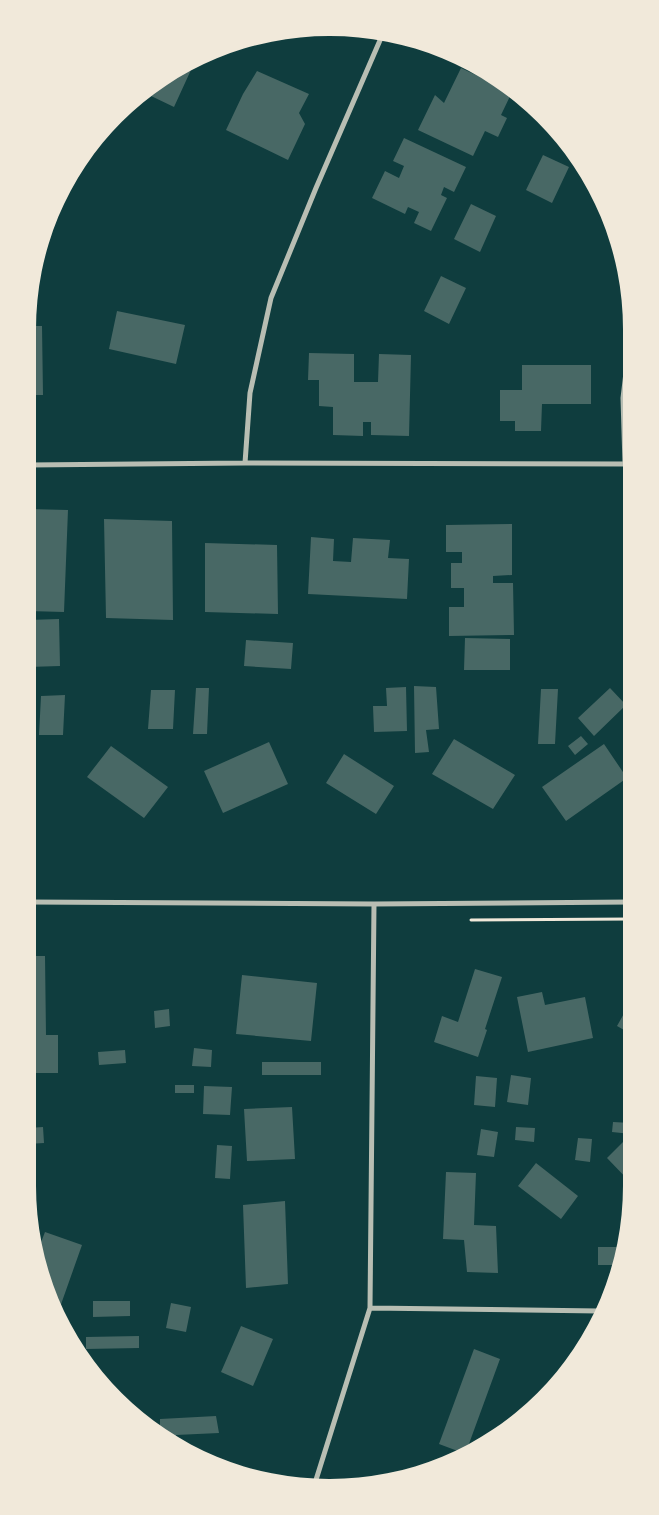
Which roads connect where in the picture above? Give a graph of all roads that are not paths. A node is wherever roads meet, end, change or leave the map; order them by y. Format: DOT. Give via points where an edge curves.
graph roads {
  1 [pos="380,41"];
  2 [pos="245,463"];
  3 [pos="623,464"];
  4 [pos="36,465"];
  5 [pos="36,902"];
  6 [pos="623,902"];
  7 [pos="374,904"];
  8 [pos="370,1308"];
  9 [pos="595,1311"];
  10 [pos="316,1478"];
  1 -- 2 [label="street" via="271,298 250,393"];
  2 -- 3 [label="street"];
  2 -- 4 [label="street"];
  5 -- 7 [label="street"];
  6 -- 7 [label="street"];
  7 -- 8 [label="street"];
  8 -- 9 [label="street"];
  8 -- 10 [label="street"];
}
